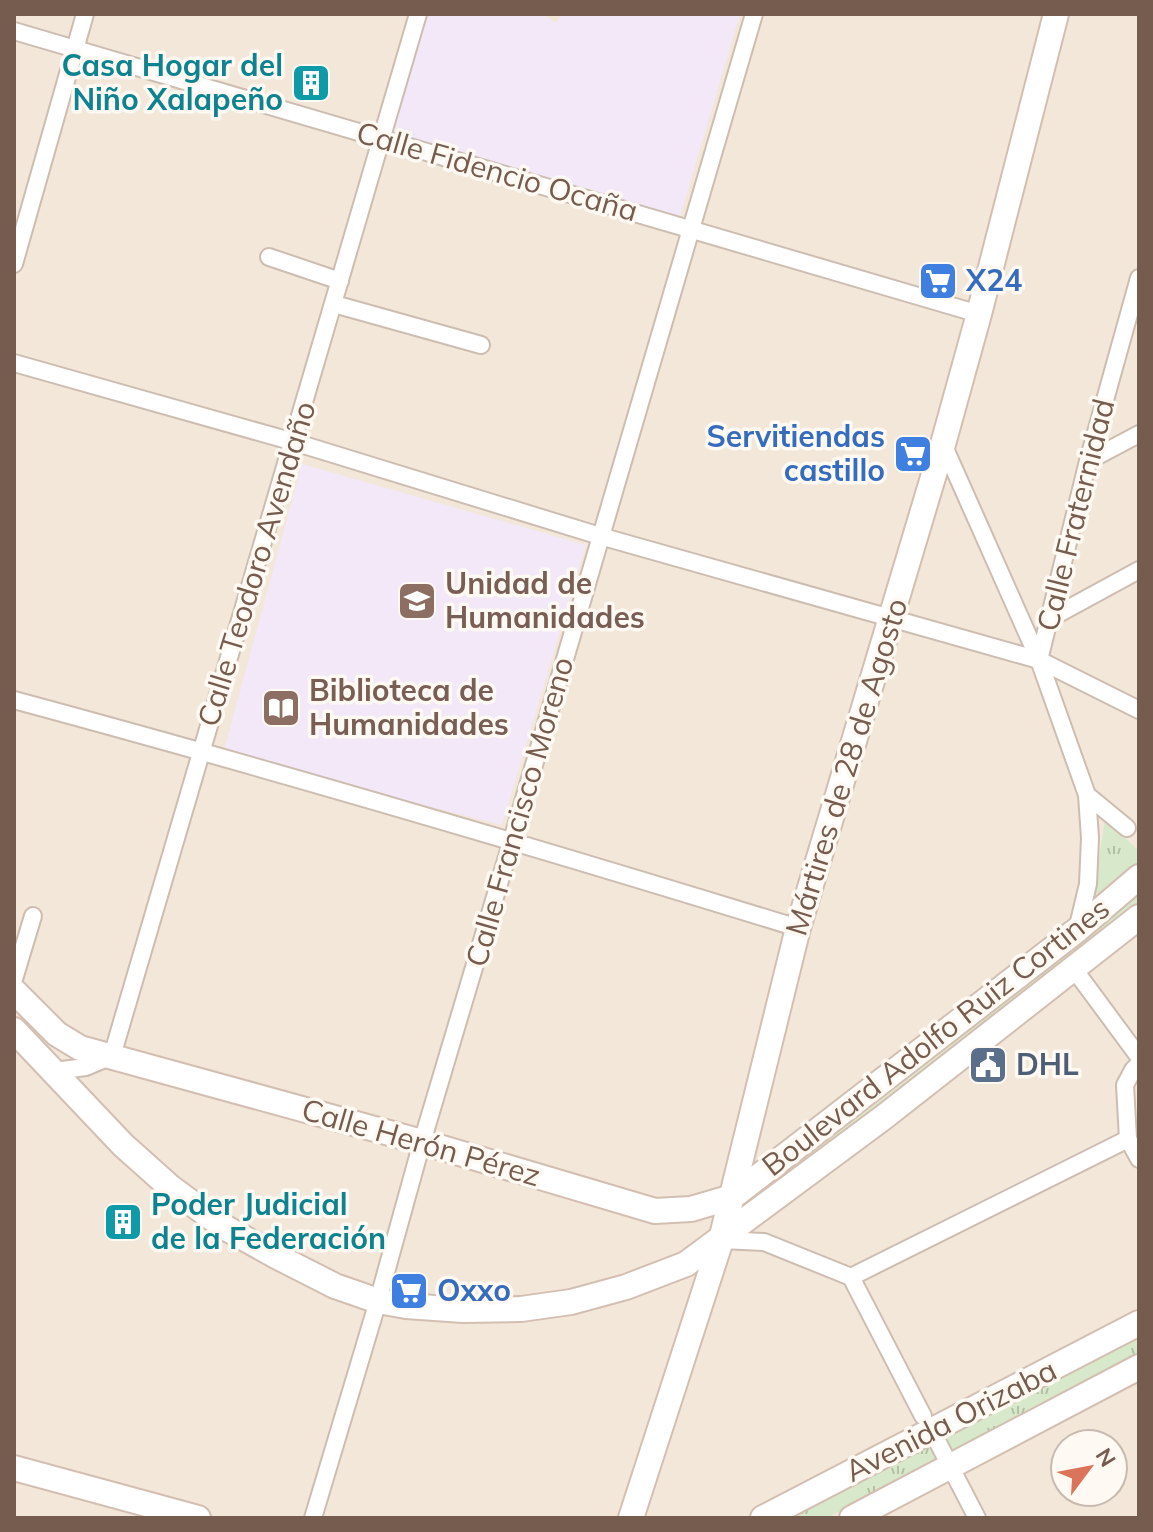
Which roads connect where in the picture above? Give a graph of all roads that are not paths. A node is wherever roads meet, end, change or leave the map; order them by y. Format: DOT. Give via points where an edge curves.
graph roads {
  1 [pos="85,14"];
  2 [pos="418,14"];
  3 [pos="754,14"];
  4 [pos="1056,14"];
  5 [pos="14,31"];
  6 [pos="74,48"];
  7 [pos="381,140"];
  8 [pos="690,228"];
  9 [pos="269,257"];
  10 [pos="14,264"];
  11 [pos="340,281"];
  12 [pos="1138,288"];
  13 [pos="334,304"];
  14 [pos="979,314"];
  15 [pos="481,345"];
  16 [pos="14,363"];
  17 [pos="1139,434"];
  18 [pos="294,442"];
  19 [pos="943,444"];
  20 [pos="1088,461"];
  21 [pos="600,536"];
  22 [pos="1139,570"];
  23 [pos="892,617"];
  24 [pos="1049,619"];
  25 [pos="1039,660"];
  26 [pos="14,700"];
  27 [pos="1139,710"];
  28 [pos="202,751"];
  29 [pos="1087,795"];
  30 [pos="1127,828"];
  31 [pos="512,840"];
  32 [pos="1139,877"];
  33 [pos="33,916"];
  34 [pos="1139,917"];
  35 [pos="798,928"];
  36 [pos="1077,930"];
  37 [pos="1074,969"];
  38 [pos="14,979"];
  39 [pos="14,991"];
  40 [pos="14,1030"];
  41 [pos="112,1056"];
  42 [pos="1139,1057"];
  43 [pos="1139,1064"];
  44 [pos="54,1071"];
  45 [pos="1128,1139"];
  46 [pos="422,1142"];
  47 [pos="1139,1159"];
  48 [pos="732,1197"];
  49 [pos="721,1240"];
  50 [pos="851,1277"];
  51 [pos="378,1301"];
  52 [pos="1139,1323"];
  53 [pos="1139,1367"];
  54 [pos="927,1423"];
  55 [pos="14,1468"];
  56 [pos="950,1468"];
  57 [pos="162,1513"];
  58 [pos="198,1518"];
  59 [pos="313,1518"];
  60 [pos="631,1518"];
  61 [pos="763,1518"];
  62 [pos="852,1518"];
  63 [pos="977,1518"];
  1 -- 6 [label="street"];
  2 -- 7 [label="street, Calle Teodoro Avendaño"];
  3 -- 8 [label="street, Calle Francisco Moreno"];
  4 -- 14 [label="main road, Mártires de 28 de Agosto"];
  5 -- 6 [label="street, Calle Fidencio Ocaña"];
  6 -- 7 [label="street, Calle Fidencio Ocaña"];
  6 -- 10 [label="street"];
  7 -- 8 [label="street, Calle Fidencio Ocaña"];
  7 -- 11 [label="street, Calle Teodoro Avendaño"];
  8 -- 14 [label="street, Calle Fidencio Ocaña"];
  8 -- 21 [label="street, Calle Francisco Moreno"];
  9 -- 11 [label="street"];
  11 -- 13 [label="street, Calle Teodoro Avendaño"];
  12 -- 20 [label="street, Calle Fraternidad"];
  13 -- 15 [label="street"];
  13 -- 18 [label="street, Calle Teodoro Avendaño"];
  14 -- 19 [label="main road, Mártires de 28 de Agosto"];
  16 -- 18 [label="street"];
  17 -- 20 [label="street"];
  18 -- 21 [label="street"];
  18 -- 28 [label="street, Calle Teodoro Avendaño"];
  19 -- 23 [label="main road, Mártires de 28 de Agosto"];
  19 -- 25 [label="street"];
  20 -- 24 [label="street, Calle Fraternidad"];
  21 -- 23 [label="street"];
  21 -- 31 [label="street, Calle Francisco Moreno"];
  22 -- 24 [label="street"];
  23 -- 25 [label="street"];
  23 -- 35 [label="main road, Mártires de 28 de Agosto"];
  24 -- 25 [label="street, Calle Fraternidad"];
  25 -- 27 [label="street"];
  25 -- 29 [label="street"];
  26 -- 28 [label="street"];
  28 -- 31 [label="street"];
  28 -- 41 [label="street, Calle Teodoro Avendaño"];
  29 -- 30 [label="street"];
  29 -- 36 [label="street" via="1088,884"];
  31 -- 35 [label="street"];
  31 -- 46 [label="street, Calle Francisco Moreno"];
  32 -- 36 [label="main road, Boulevard Adolfo Ruiz Cortines"];
  33 -- 38 [label="street"];
  34 -- 37 [label="main road, Boulevard Adolfo Ruiz Cortines"];
  35 -- 48 [label="main road, Mártires de 28 de Agosto"];
  36 -- 48 [label="main road, Boulevard Adolfo Ruiz Cortines"];
  37 -- 42 [label="street"];
  37 -- 49 [label="main road, Boulevard Adolfo Ruiz Cortines"];
  39 -- 41 [label="main road" via="57,1034 80,1048"];
  40 -- 44 [label="main road, Boulevard Adolfo Ruiz Cortines"];
  41 -- 44 [label="street" via="86,1067"];
  41 -- 46 [label="main road, Calle Herón Pérez"];
  43 -- 45 [label="street" via="1125,1085"];
  44 -- 51 [label="main road, Boulevard Adolfo Ruiz Cortines" via="135,1155 224,1227 335,1286"];
  45 -- 47 [label="street"];
  45 -- 50 [label="street"];
  46 -- 48 [label="main road, Calle Herón Pérez" via="655,1211 691,1209"];
  46 -- 51 [label="street, Calle Francisco Moreno"];
  48 -- 49 [label="main road, Mártires de 28 de Agosto"];
  49 -- 50 [label="street" via="764,1242"];
  49 -- 51 [label="main road, Boulevard Adolfo Ruiz Cortines" via="686,1264 571,1302 463,1310"];
  49 -- 60 [label="main road, Mártires de 28 de Agosto"];
  50 -- 54 [label="street"];
  51 -- 59 [label="street, Calle Francisco Moreno"];
  52 -- 54 [label="main road, Avenida Orizaba"];
  53 -- 56 [label="main road, Avenida Orizaba"];
  54 -- 56 [label="street"];
  54 -- 61 [label="main road, Avenida Orizaba"];
  55 -- 57 [label="main road"];
  56 -- 62 [label="main road, Avenida Orizaba"];
  56 -- 63 [label="street"];
  57 -- 58 [label="main road"];
}
